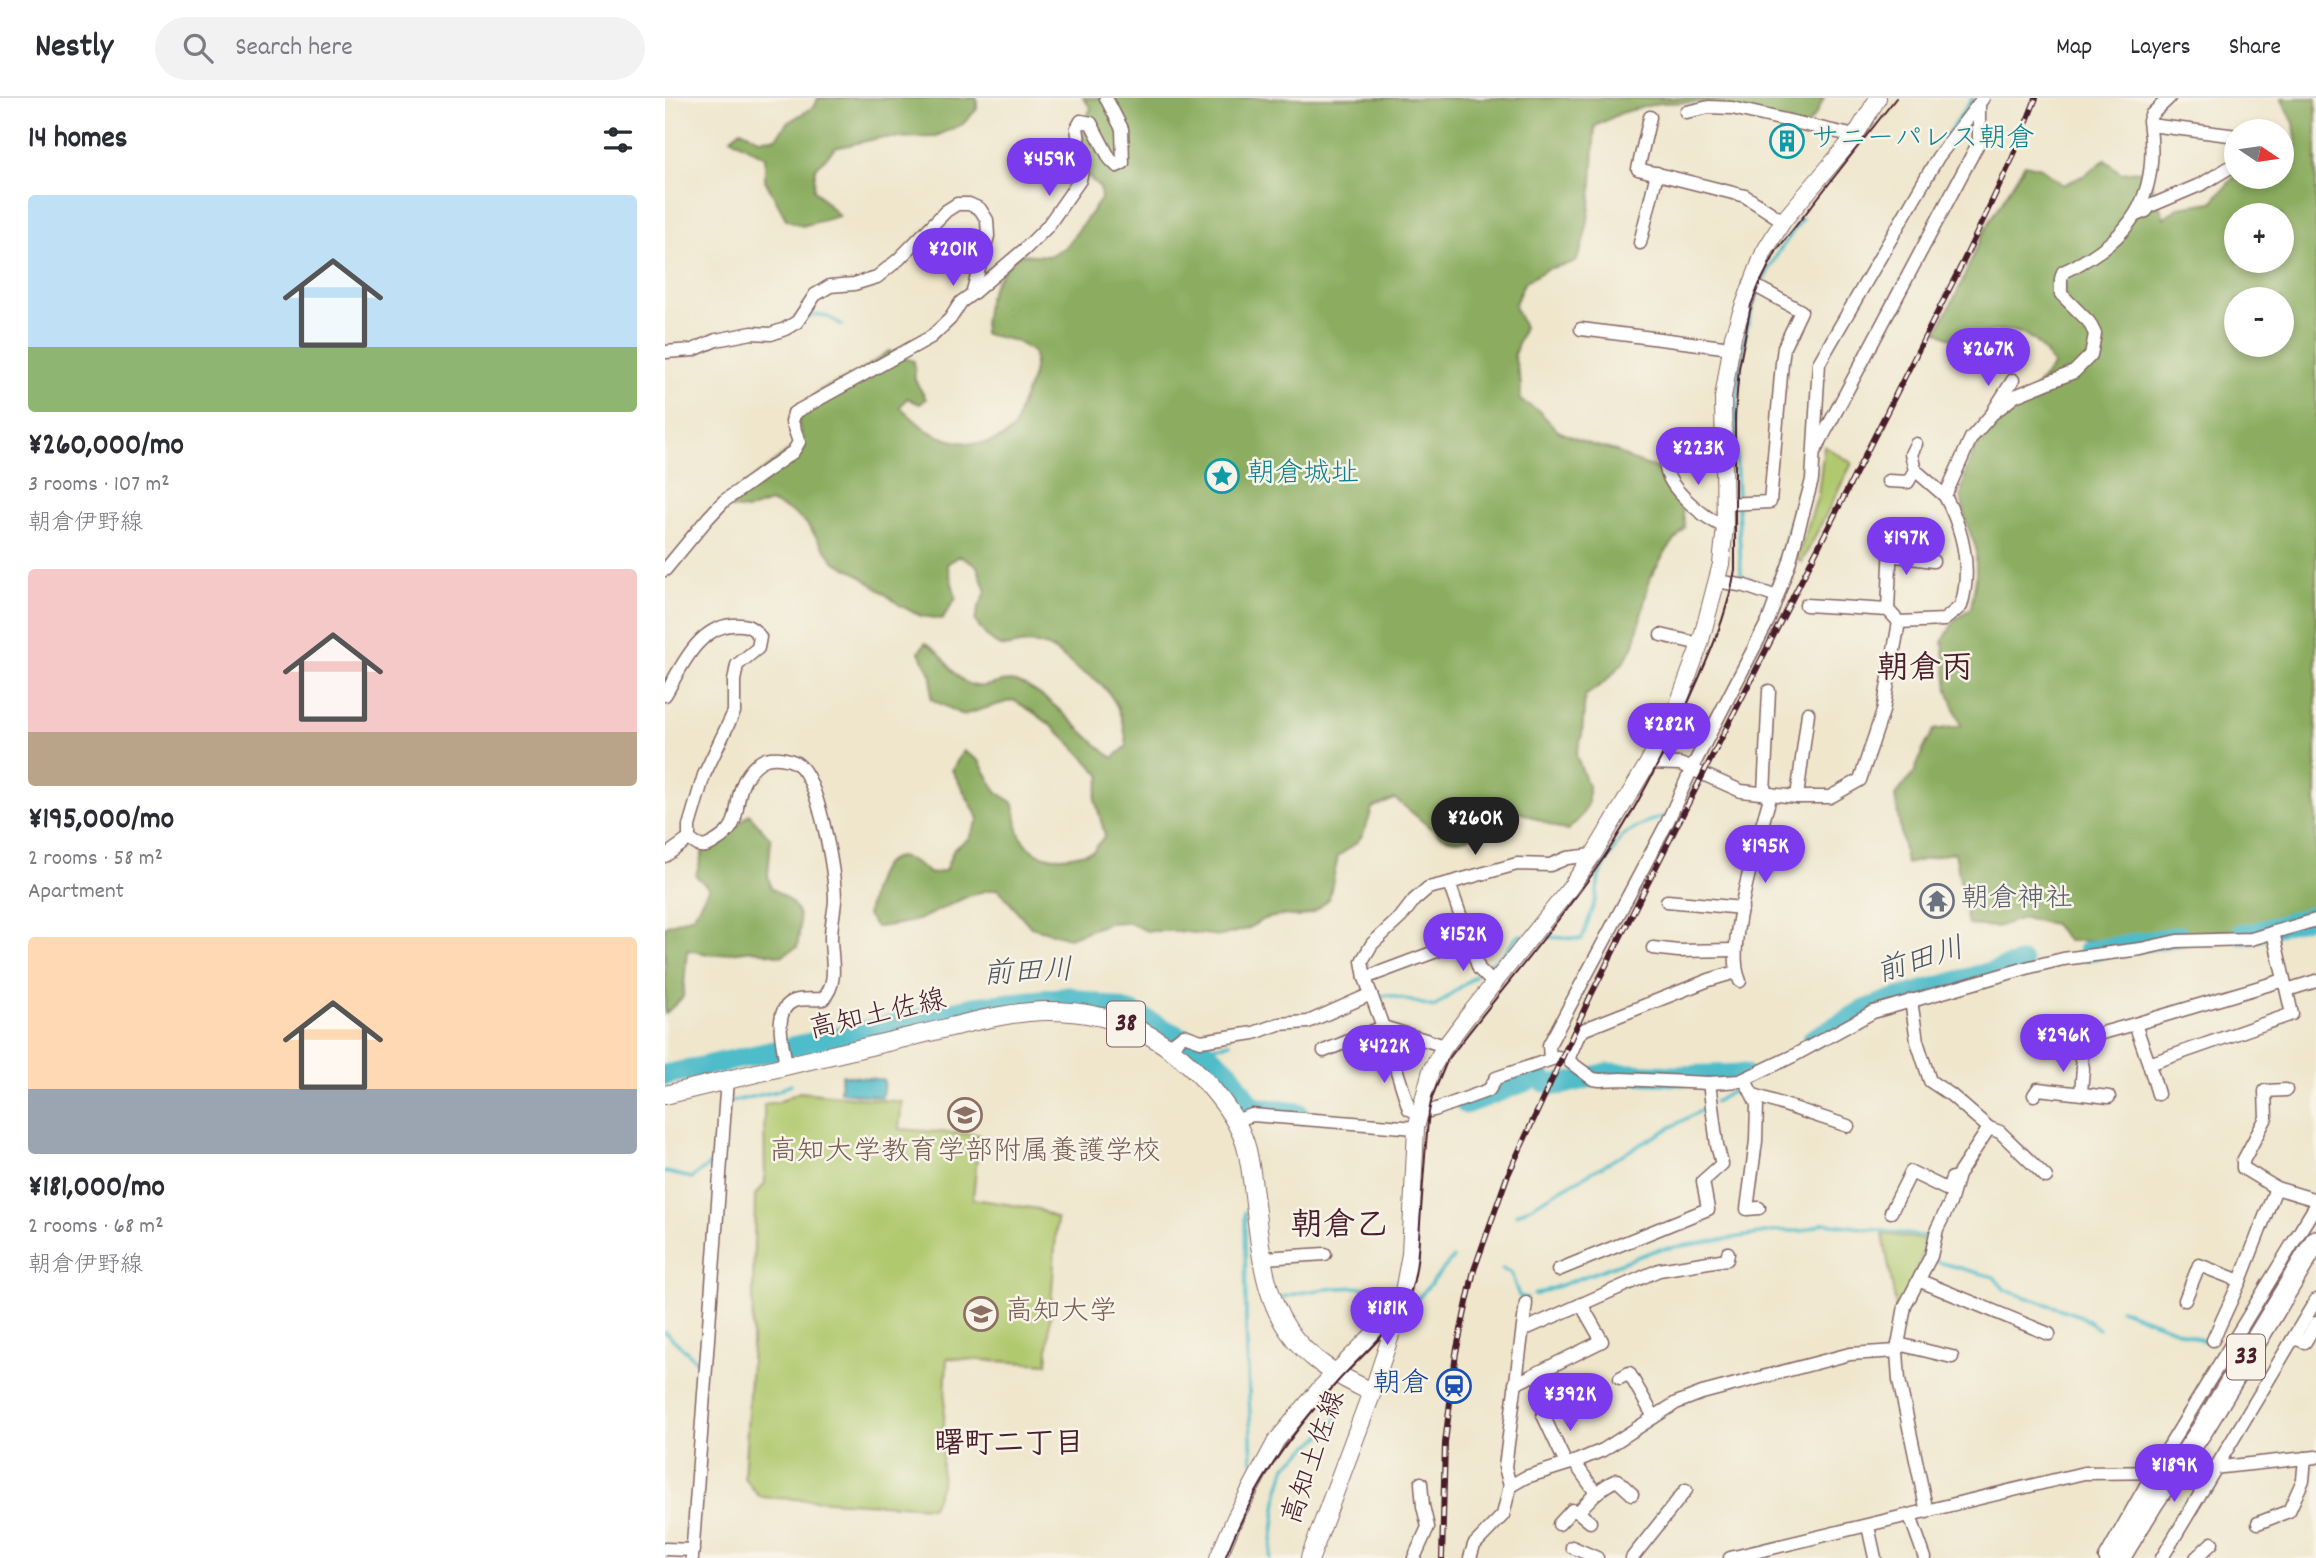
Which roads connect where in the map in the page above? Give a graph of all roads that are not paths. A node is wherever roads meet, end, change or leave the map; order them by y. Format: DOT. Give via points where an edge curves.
graph roads {
  1 [pos="1106,98"];
  2 [pos="1878,98"];
  3 [pos="2169,98"];
  4 [pos="1981,101"];
  5 [pos="1686,112"];
  6 [pos="1650,117"];
  7 [pos="2150,125"];
  8 [pos="2224,134"];
  9 [pos="1855,136"];
  10 [pos="2224,171"];
  11 [pos="1657,173"];
  12 [pos="2133,216"];
  13 [pos="1783,221"];
  14 [pos="1640,243"];
  15 [pos="1750,283"];
  16 [pos="972,294"];
  17 [pos="1581,329"];
  18 [pos="1731,348"];
  19 [pos="665,352"];
  20 [pos="2013,380"];
  21 [pos="1992,414"];
  22 [pos="1916,444"];
  23 [pos="1671,446"];
  24 [pos="1815,451"];
  25 [pos="1915,470"];
  26 [pos="1888,481"];
  27 [pos="1945,496"];
  28 [pos="1725,504"];
  29 [pos="1725,527"];
  30 [pos="1933,561"];
  31 [pos="665,570"];
  32 [pos="1717,581"];
  33 [pos="1777,597"];
  34 [pos="1806,605"];
  35 [pos="1888,610"];
  36 [pos="1899,622"];
  37 [pos="1661,635"];
  38 [pos="1700,644"];
  39 [pos="1769,691"];
  40 [pos="665,695"];
  41 [pos="1808,713"];
  42 [pos="1648,762"];
  43 [pos="1695,770"];
  44 [pos="1768,794"];
  45 [pos="1797,797"];
  46 [pos="689,839"];
  47 [pos="1593,855"];
  48 [pos="665,856"];
  49 [pos="1449,883"];
  50 [pos="1667,901"];
  51 [pos="1742,908"];
  52 [pos="2316,920"];
  53 [pos="2273,932"];
  54 [pos="1469,939"];
  55 [pos="1653,948"];
  56 [pos="1735,950"];
  57 [pos="1365,978"];
  58 [pos="2316,981"];
  59 [pos="1493,983"];
  60 [pos="2285,985"];
  61 [pos="1371,994"];
  62 [pos="1910,1000"];
  63 [pos="2135,1024"];
  64 [pos="1383,1027"];
  65 [pos="1175,1041"];
  66 [pos="1445,1046"];
  67 [pos="1324,1051"];
  68 [pos="784,1054"];
  69 [pos="1569,1057"];
  70 [pos="1550,1059"];
  71 [pos="2149,1064"];
  72 [pos="727,1080"];
  73 [pos="1745,1080"];
  74 [pos="1709,1083"];
  75 [pos="2286,1090"];
  76 [pos="2081,1092"];
  77 [pos="2158,1094"];
  78 [pos="665,1095"];
  79 [pos="1755,1095"];
  80 [pos="2034,1095"];
  81 [pos="2109,1097"];
  82 [pos="1418,1120"];
  83 [pos="1235,1121"];
  84 [pos="1848,1126"];
  85 [pos="1987,1126"];
  86 [pos="2046,1177"];
  87 [pos="2276,1188"];
  88 [pos="2316,1202"];
  89 [pos="1759,1208"];
  90 [pos="1891,1212"];
  91 [pos="2316,1241"];
  92 [pos="1728,1253"];
  93 [pos="1325,1254"];
  94 [pos="1263,1258"];
  95 [pos="1557,1270"];
  96 [pos="1918,1280"];
  97 [pos="2240,1281"];
  98 [pos="1403,1292"];
  99 [pos="2185,1300"];
  100 [pos="2316,1300"];
  101 [pos="1526,1303"];
  102 [pos="1581,1304"];
  103 [pos="2316,1323"];
  104 [pos="1523,1330"];
  105 [pos="2049,1334"];
  106 [pos="2294,1338"];
  107 [pos="2213,1340"];
  108 [pos="1897,1347"];
  109 [pos="1952,1357"];
  110 [pos="1335,1374"];
  111 [pos="1620,1378"];
  112 [pos="1515,1384"];
  113 [pos="1372,1392"];
  114 [pos="1543,1415"];
  115 [pos="1654,1417"];
  116 [pos="2310,1457"];
  117 [pos="1570,1463"];
  118 [pos="2215,1468"];
  119 [pos="2175,1472"];
  120 [pos="2153,1473"];
  121 [pos="1421,1483"];
  122 [pos="1510,1486"];
  123 [pos="1686,1490"];
  124 [pos="1596,1493"];
  125 [pos="1632,1494"];
  126 [pos="1578,1512"];
  127 [pos="1927,1512"];
  128 [pos="1910,1516"];
  129 [pos="1590,1522"];
  130 [pos="2258,1523"];
  131 [pos="1559,1524"];
  132 [pos="1868,1526"];
  133 [pos="2212,1543"];
  134 [pos="1572,1548"];
  135 [pos="665,1549"];
  136 [pos="692,1554"];
  137 [pos="1219,1558"];
  138 [pos="1310,1558"];
  139 [pos="1415,1558"];
  140 [pos="1470,1558"];
  141 [pos="1597,1558"];
  142 [pos="1632,1558"];
  143 [pos="1730,1558"];
  144 [pos="1875,1558"];
  145 [pos="1925,1558"];
  146 [pos="2105,1558"];
  147 [pos="2119,1558"];
  148 [pos="2133,1558"];
  149 [pos="2162,1558"];
  150 [pos="2196,1558"];
  1 -- 16 [label="street" via="1122,129 1123,163 1117,166 1091,123 1081,121 1077,128 1083,165 1080,180 1047,227"];
  2 -- 9 [label="main road"];
  3 -- 7 [label="street" via="2151,115"];
  4 -- 24 [label="street" via="1979,142"];
  4 -- 24 [label="street" via="1938,157 1819,363"];
  5 -- 9 [label="street" via="1733,108"];
  6 -- 11 [label="street" via="1638,169"];
  7 -- 8 [label="street"];
  7 -- 12 [label="street" via="2151,171 2146,195"];
  9 -- 13 [label="main road"];
  10 -- 12 [label="street"];
  11 -- 13 [label="street" via="1745,196"];
  11 -- 14 [label="street"];
  12 -- 21 [label="street" via="2108,246 2063,272 2061,294 2095,334 2091,355 2074,372 2015,396"];
  13 -- 15 [label="main road"];
  15 -- 18 [label="main road"];
  15 -- 28 [label="street" via="1801,311 1784,347 1770,502"];
  16 -- 19 [label="street" via="988,236 987,220 981,209 957,204 877,277 830,286 815,295 797,322 785,329"];
  16 -- 31 [label="street" via="931,337 794,413 792,422 799,442 793,452 725,501"];
  17 -- 18 [label="street"];
  18 -- 28 [label="main road" via="1723,398"];
  20 -- 21 [label="street"];
  21 -- 27 [label="street" via="1965,447"];
  22 -- 25 [label="street" via="1912,454"];
  23 -- 29 [label="street" via="1666,467 1669,478 1696,508"];
  24 -- 33 [label="street" via="1812,480"];
  25 -- 26 [label="street" via="1908,482"];
  25 -- 27 [label="street"];
  27 -- 36 [label="street" via="1964,546 1961,606 1944,620"];
  28 -- 29 [label="main road"];
  29 -- 32 [label="main road"];
  30 -- 35 [label="street" via="1891,548"];
  32 -- 33 [label="street"];
  32 -- 38 [label="main road"];
  33 -- 43 [label="street"];
  34 -- 35 [label="street"];
  35 -- 36 [label="street"];
  36 -- 45 [label="street" via="1883,711 1860,780 1830,797"];
  37 -- 38 [label="street"];
  38 -- 42 [label="main road" via="1677,707"];
  39 -- 44 [label="street"];
  40 -- 46 [label="street" via="704,636 725,626 744,624 760,637 758,648 737,665 734,712 704,775"];
  41 -- 45 [label="street"];
  42 -- 43 [label="street"];
  42 -- 47 [label="main road"];
  43 -- 44 [label="street" via="1741,791"];
  43 -- 70 [label="street" via="1549,1045"];
  44 -- 45 [label="street"];
  44 -- 51 [label="street"];
  46 -- 48 [label="street"];
  46 -- 68 [label="street" via="706,847 728,834 742,785 754,766 768,758 800,765 810,780 833,873 832,985 823,999 794,1001 783,1010"];
  47 -- 49 [label="street" via="1550,865 1517,864"];
  47 -- 59 [label="main road"];
  49 -- 54 [label="street"];
  49 -- 57 [label="street" via="1428,888 1372,944 1362,961"];
  50 -- 51 [label="street"];
  51 -- 56 [label="street"];
  52 -- 53 [label="street"];
  53 -- 60 [label="street"];
  53 -- 62 [label="street" via="2242,940 2177,941 2063,959"];
  54 -- 57 [label="street"];
  54 -- 59 [label="street" via="1479,969"];
  55 -- 56 [label="street"];
  56 -- 69 [label="street" via="1738,977 1709,979 1585,1029"];
  57 -- 61 [label="street"];
  58 -- 60 [label="street"];
  59 -- 66 [label="main road"];
  60 -- 63 [label="street"];
  60 -- 71 [label="street" via="2292,1014"];
  61 -- 64 [label="street"];
  61 -- 65 [label="street" via="1308,1022 1201,1041 1184,1035"];
  62 -- 73 [label="street" via="1858,1019"];
  62 -- 85 [label="street" via="1930,1081"];
  63 -- 71 [label="street"];
  63 -- 76 [label="street" via="2077,1040 2083,1068"];
  64 -- 66 [label="street"];
  64 -- 67 [label="street"];
  64 -- 82 [label="street" via="1409,1109"];
  65 -- 68 [label="main road, 高知土佐線 / 38" via="1105,1017 1047,1011"];
  65 -- 83 [label="main road, 高知土佐線 / 38"];
  66 -- 82 [label="main road" via="1431,1070"];
  68 -- 72 [label="main road, 高知土佐線 / 38"];
  69 -- 70 [label="street"];
  69 -- 74 [label="street" via="1591,1077"];
  70 -- 82 [label="street" via="1496,1078 1489,1090"];
  71 -- 77 [label="street"];
  72 -- 78 [label="main road, 高知土佐線 / 38"];
  72 -- 136 [label="street"];
  73 -- 74 [label="street"];
  73 -- 79 [label="street"];
  74 -- 95 [label="street" via="1722,1164 1703,1181 1708,1209"];
  75 -- 87 [label="street" via="2265,1090 2266,1118 2243,1161 2243,1168"];
  76 -- 80 [label="street" via="2038,1089"];
  76 -- 81 [label="street"];
  79 -- 84 [label="street"];
  79 -- 89 [label="street" via="1756,1141 1747,1209"];
  82 -- 83 [label="street" via="1252,1115"];
  82 -- 98 [label="main road" via="1410,1254"];
  83 -- 94 [label="main road, 高知土佐線 / 38" via="1246,1146"];
  85 -- 86 [label="street" via="2000,1132"];
  85 -- 90 [label="street" via="1954,1171 1948,1190 1911,1172"];
  85 -- 96 [label="street" via="1958,1175 1931,1256"];
  87 -- 88 [label="street"];
  87 -- 97 [label="street"];
  88 -- 120 [label="street"];
  91 -- 119 [label="highway, 33"];
  92 -- 102 [label="street" via="1727,1259 1659,1270"];
  93 -- 94 [label="street"];
  94 -- 110 [label="main road, 高知土佐線 / 38" via="1276,1308 1288,1330"];
  96 -- 105 [label="street"];
  96 -- 108 [label="street" via="1905,1306"];
  97 -- 99 [label="street" via="2199,1265"];
  97 -- 107 [label="street"];
  98 -- 110 [label="main road" via="1387,1320"];
  98 -- 113 [label="main road"];
  100 -- 106 [label="street"];
  101 -- 104 [label="street"];
  102 -- 104 [label="street"];
  102 -- 112 [label="street" via="1602,1341"];
  103 -- 106 [label="street" via="2305,1342"];
  104 -- 112 [label="street"];
  106 -- 118 [label="street"];
  108 -- 109 [label="street"];
  108 -- 115 [label="street" via="1850,1354 1702,1393"];
  108 -- 127 [label="street" via="1899,1380"];
  110 -- 113 [label="main road, 高知土佐線 / 38"];
  110 -- 137 [label="main road" via="1276,1441"];
  111 -- 115 [label="street" via="1629,1373"];
  112 -- 122 [label="street" via="1506,1467"];
  113 -- 138 [label="main road, 高知土佐線"];
  114 -- 117 [label="street"];
  115 -- 117 [label="street" via="1603,1450"];
  116 -- 118 [label="street"];
  116 -- 130 [label="street" via="2289,1511"];
  117 -- 122 [label="street"];
  117 -- 124 [label="street"];
  118 -- 119 [label="street"];
  118 -- 149 [label="street"];
  119 -- 120 [label="street"];
  119 -- 147 [label="highway, 33"];
  119 -- 148 [label="highway, 33"];
  120 -- 127 [label="street" via="2084,1473"];
  120 -- 146 [label="street"];
  121 -- 139 [label="street" via="1429,1527"];
  122 -- 140 [label="street" via="1503,1515 1474,1545"];
  123 -- 142 [label="street"];
  124 -- 125 [label="street" via="1617,1480"];
  124 -- 126 [label="street"];
  126 -- 129 [label="street"];
  126 -- 131 [label="street" via="1572,1510"];
  127 -- 128 [label="street"];
  128 -- 132 [label="street"];
  128 -- 145 [label="street"];
  132 -- 143 [label="street"];
  132 -- 144 [label="street"];
  133 -- 150 [label="street"];
  134 -- 141 [label="street"];
  135 -- 136 [label="street"];
}
